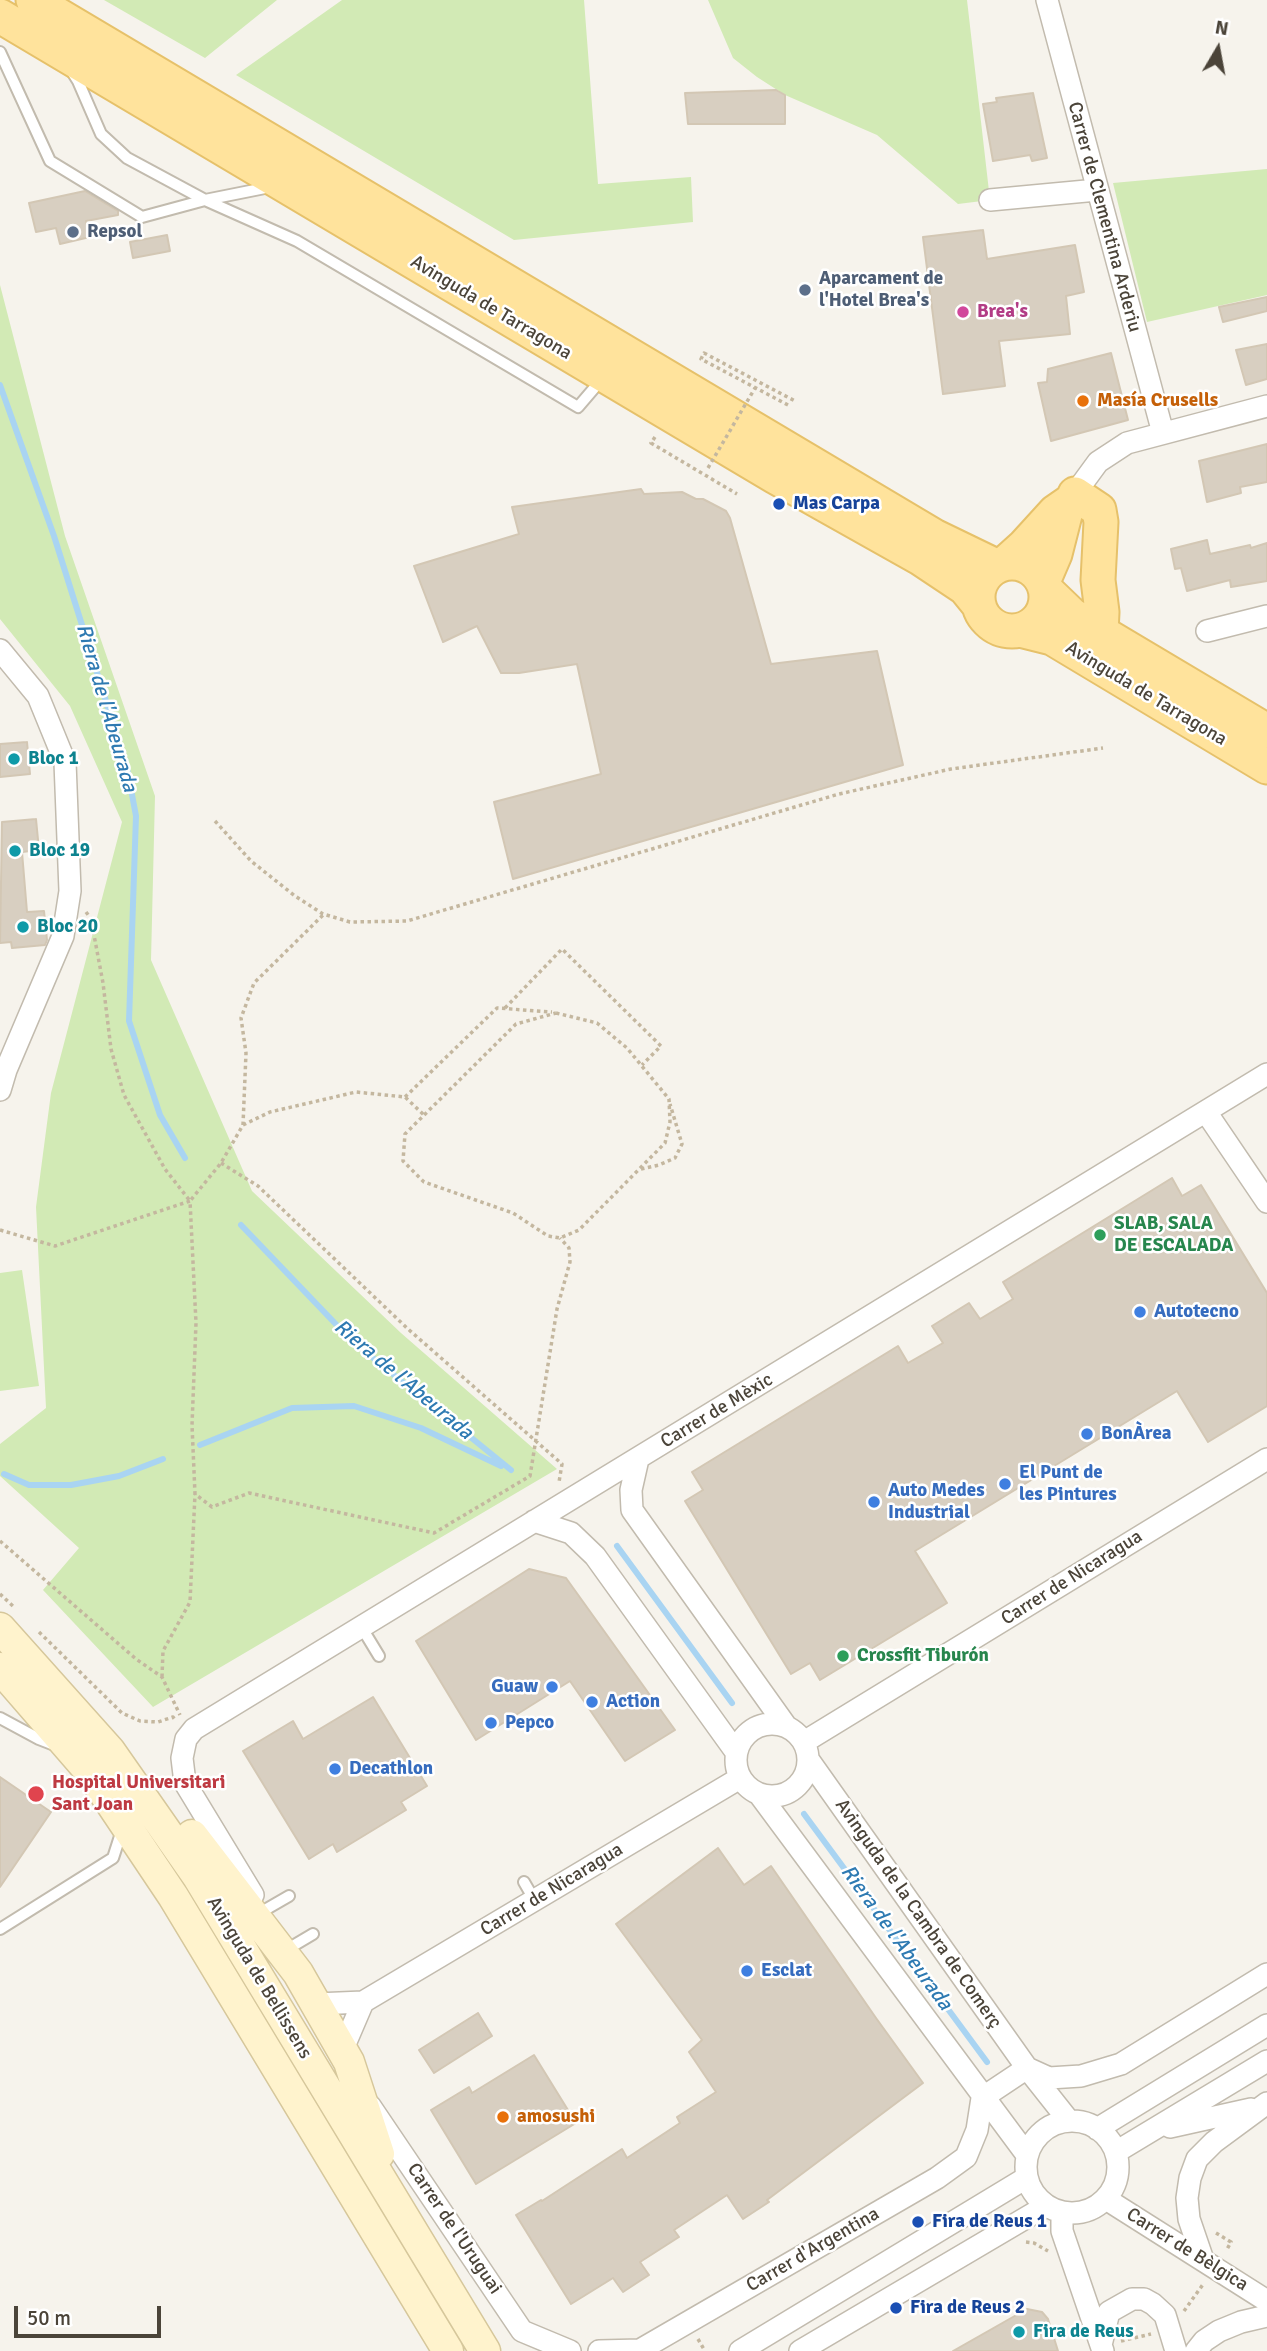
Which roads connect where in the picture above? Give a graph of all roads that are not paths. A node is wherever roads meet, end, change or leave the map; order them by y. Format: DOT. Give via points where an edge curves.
graph roads {
  1 [pos="33,0"];
  2 [pos="1047,0"];
  3 [pos="0,16"];
  4 [pos="57,50"];
  5 [pos="0,52"];
  6 [pos="275,181"];
  7 [pos="1097,190"];
  8 [pos="205,200"];
  9 [pos="990,200"];
  10 [pos="605,376"];
  11 [pos="1267,406"];
  12 [pos="1163,433"];
  13 [pos="1071,498"];
  14 [pos="1000,565"];
  15 [pos="1044,585"];
  16 [pos="978,604"];
  17 [pos="1267,617"];
  18 [pos="1020,631"];
  19 [pos="1207,631"];
  20 [pos="1101,633"];
  21 [pos="0,650"];
  22 [pos="1267,731"];
  23 [pos="1267,767"];
  24 [pos="1267,1074"];
  25 [pos="0,1090"];
  26 [pos="1206,1112"];
  27 [pos="1267,1202"];
  28 [pos="1267,1458"];
  29 [pos="638,1459"];
  30 [pos="534,1521"];
  31 [pos="17,1628"];
  32 [pos="362,1628"];
  33 [pos="379,1656"];
  34 [pos="0,1668"];
  35 [pos="0,1718"];
  36 [pos="786,1726"];
  37 [pos="72,1751"];
  38 [pos="806,1751"];
  39 [pos="736,1752"];
  40 [pos="740,1778"];
  41 [pos="759,1794"];
  42 [pos="124,1821"];
  43 [pos="524,1882"];
  44 [pos="289,1896"];
  45 [pos="535,1901"];
  46 [pos="263,1911"];
  47 [pos="0,1929"];
  48 [pos="313,1934"];
  49 [pos="292,1961"];
  50 [pos="1267,1974"];
  51 [pos="363,2002"];
  52 [pos="316,2004"];
  53 [pos="1267,2025"];
  54 [pos="342,2051"];
  55 [pos="1267,2061"];
  56 [pos="1027,2068"];
  57 [pos="356,2085"];
  58 [pos="982,2098"];
  59 [pos="1264,2105"];
  60 [pos="1069,2121"];
  61 [pos="1097,2129"];
  62 [pos="1151,2131"];
  63 [pos="1116,2152"];
  64 [pos="1027,2155"];
  65 [pos="1026,2178"];
  66 [pos="1106,2199"];
  67 [pos="1054,2209"];
  68 [pos="1203,2260"];
  69 [pos="437,2274"];
  70 [pos="1267,2301"];
  71 [pos="1267,2316"];
  72 [pos="1102,2348"];
  73 [pos="448,2351"];
  74 [pos="485,2351"];
  75 [pos="570,2351"];
  76 [pos="599,2351"];
  77 [pos="740,2351"];
  78 [pos="800,2351"];
  79 [pos="1177,2351"];
  80 [pos="1196,2351"];
  1 -- 14 [label="main road, Avinguda de Tarragona" via="934,536"];
  2 -- 7 [label="street, Carrer de Clementina Arderiu"];
  3 -- 4 [label="main road, Avinguda de Tarragona"];
  4 -- 6 [label="main road, Avinguda de Tarragona"];
  4 -- 8 [label="lane" via="78,81 101,134 127,158"];
  5 -- 8 [label="lane" via="50,162 142,217"];
  6 -- 8 [label="lane" via="265,188"];
  6 -- 10 [label="main road, Avinguda de Tarragona"];
  7 -- 9 [label="street"];
  7 -- 12 [label="street, Carrer de Clementina Arderiu"];
  8 -- 10 [label="lane" via="297,241 578,407"];
  10 -- 16 [label="main road, Avinguda de Tarragona" via="920,558 965,588"];
  11 -- 12 [label="street"];
  12 -- 13 [label="street" via="1127,443 1098,462"];
  13 -- 14 [label="main road"];
  13 -- 15 [label="main road"];
  13 -- 20 [label="main road" via="1099,510"];
  14 -- 15 [label="main road" via="1027,566"];
  14 -- 16 [label="main road" via="981,582"];
  15 -- 18 [label="main road" via="1045,607 1040,617"];
  15 -- 20 [label="main road, Avinguda de Tarragona" via="1072,615"];
  16 -- 18 [label="main road" via="994,626"];
  17 -- 19 [label="street"];
  18 -- 23 [label="main road, Avinguda de Tarragona" via="1052,638"];
  20 -- 22 [label="main road, Avinguda de Tarragona"];
  21 -- 25 [label="street" via="38,696 65,762 70,891 63,936"];
  24 -- 26 [label="street, Carrer de Mèxic"];
  26 -- 27 [label="street"];
  26 -- 29 [label="street, Carrer de Mèxic"];
  28 -- 38 [label="street, Carrer de Nicaragua"];
  29 -- 30 [label="street, Carrer de Mèxic"];
  29 -- 36 [label="street" via="632,1510"];
  30 -- 32 [label="street, Carrer de Mèxic"];
  30 -- 39 [label="street" via="571,1533 595,1556"];
  31 -- 49 [label="main road" via="142,1771"];
  31 -- 69 [label="main road, Avinguda de Bellissens" via="198,1877"];
  32 -- 33 [label="lane"];
  32 -- 46 [label="street, Carrer de Mèxic" via="188,1742 185,1783"];
  34 -- 37 [label="main road, Avinguda de Bellissens"];
  35 -- 37 [label="lane"];
  36 -- 38 [label="street"];
  36 -- 39 [label="street" via="762,1724 741,1740"];
  37 -- 42 [label="main road, Avinguda de Bellissens"];
  38 -- 41 [label="street" via="805,1774 792,1790 780,1795"];
  38 -- 56 [label="street, Avinguda de la Cambra de Comerç"];
  39 -- 40 [label="street"];
  40 -- 41 [label="street"];
  40 -- 45 [label="street, Carrer de Nicaragua"];
  41 -- 58 [label="street"];
  42 -- 47 [label="lane" via="113,1858"];
  42 -- 73 [label="main road, Avinguda de Bellissens"];
  43 -- 45 [label="lane"];
  44 -- 46 [label="lane"];
  45 -- 51 [label="street, Carrer de Nicaragua"];
  46 -- 49 [label="street"];
  48 -- 49 [label="lane"];
  49 -- 52 [label="main road"];
  50 -- 56 [label="street" via="1121,2064 1081,2076 1049,2078"];
  51 -- 52 [label="street, Carrer de Nicaragua"];
  51 -- 54 [label="street"];
  52 -- 54 [label="main road"];
  53 -- 61 [label="street"];
  54 -- 57 [label="main road"];
  55 -- 62 [label="street"];
  56 -- 58 [label="street"];
  56 -- 60 [label="street, Avinguda de la Cambra de Comerç"];
  57 -- 69 [label="main road" via="379,2154"];
  57 -- 75 [label="street, Carrer de l'Uruguai" via="522,2331"];
  58 -- 64 [label="street"];
  58 -- 76 [label="street, Carrer d'Argentina" via="978,2130 966,2157 937,2178 640,2350"];
  59 -- 62 [label="street"];
  59 -- 68 [label="street" via="1214,2142 1190,2178 1189,2219"];
  60 -- 61 [label="street"];
  60 -- 64 [label="street" via="1051,2126 1035,2138"];
  61 -- 63 [label="street"];
  62 -- 63 [label="street"];
  63 -- 66 [label="street" via="1117,2177"];
  64 -- 65 [label="street"];
  65 -- 67 [label="street" via="1033,2194"];
  65 -- 77 [label="street"];
  66 -- 67 [label="street" via="1080,2213"];
  66 -- 68 [label="street, Carrer de Bèlgica"];
  67 -- 72 [label="street"];
  67 -- 78 [label="street"];
  68 -- 70 [label="street, Carrer de Bèlgica"];
  69 -- 74 [label="main road, Avinguda de Bellissens"];
  71 -- 80 [label="street" via="1219,2331"];
  72 -- 79 [label="street" via="1109,2312 1132,2299 1144,2299 1165,2315"];
}
